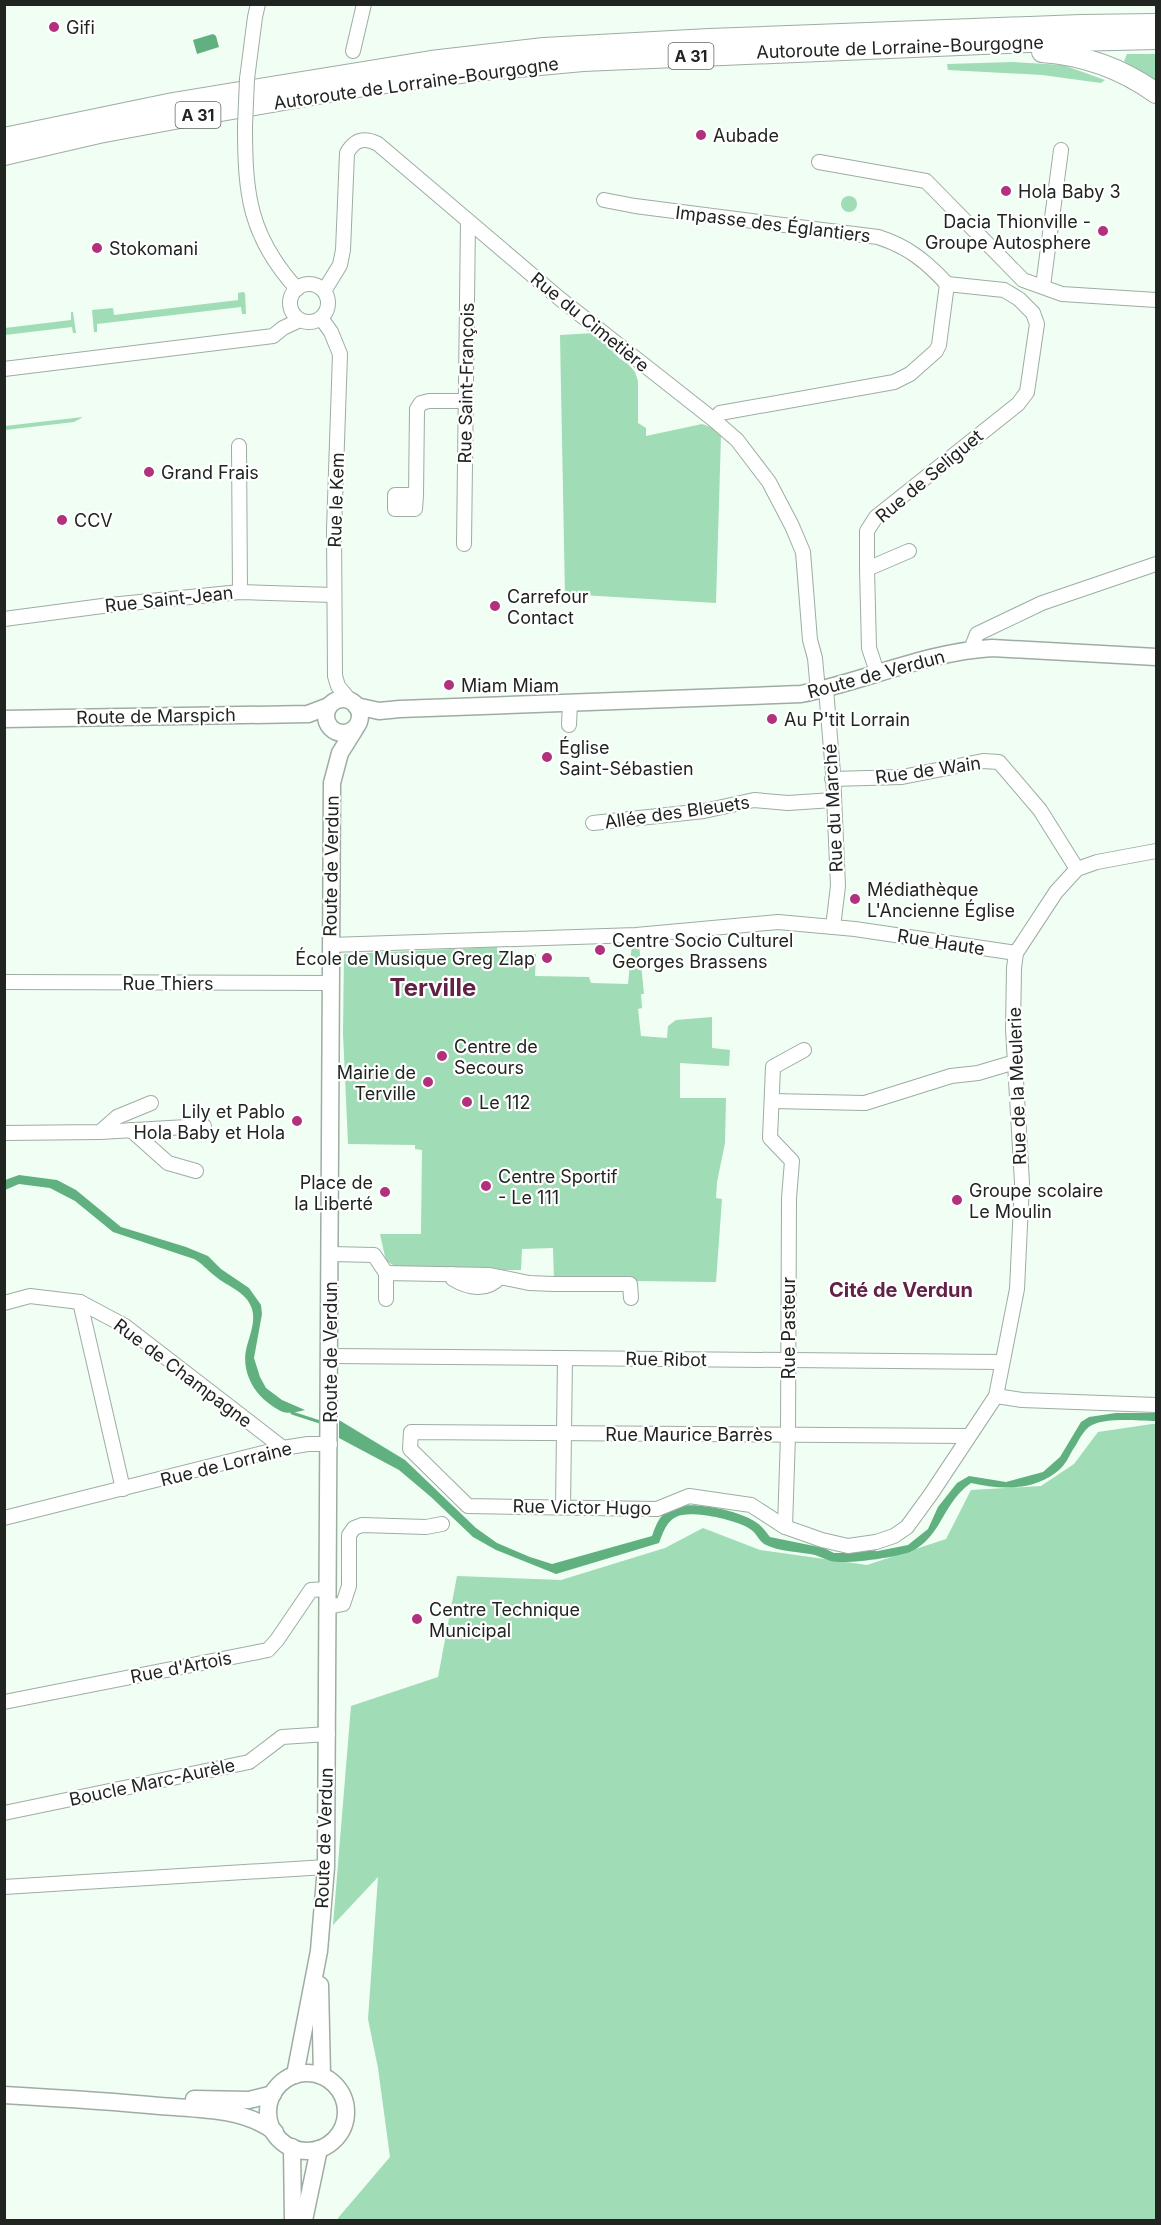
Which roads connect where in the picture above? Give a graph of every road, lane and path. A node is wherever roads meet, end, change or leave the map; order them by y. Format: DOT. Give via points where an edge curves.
graph roads {
  1 [pos="258,4"];
  2 [pos="364,4"];
  3 [pos="1156,14"];
  4 [pos="1156,24"];
  5 [pos="1081,25"];
  6 [pos="1156,39"];
  7 [pos="908,47"];
  8 [pos="353,51"];
  9 [pos="1156,93"];
  10 [pos="5,142"];
  11 [pos="27,149"];
  12 [pos="1061,150"];
  13 [pos="4,161"];
  14 [pos="819,162"];
  15 [pos="604,200"];
  16 [pos="468,221"];
  17 [pos="947,284"];
  18 [pos="1043,286"];
  19 [pos="297,289"];
  20 [pos="324,291"];
  21 [pos="1156,300"];
  22 [pos="296,316"];
  23 [pos="321,318"];
  24 [pos="4,369"];
  25 [pos="465,401"];
  26 [pos="714,420"];
  27 [pos="239,446"];
  28 [pos="416,495"];
  29 [pos="464,544"];
  30 [pos="909,551"];
  31 [pos="1156,564"];
  32 [pos="867,569"];
  33 [pos="240,592"];
  34 [pos="333,595"];
  35 [pos="4,619"];
  36 [pos="973,649"];
  37 [pos="1156,657"];
  38 [pos="877,672"];
  39 [pos="338,686"];
  40 [pos="822,690"];
  41 [pos="570,703"];
  42 [pos="354,704"];
  43 [pos="379,711"];
  44 [pos="331,715"];
  45 [pos="4,718"];
  46 [pos="570,725"];
  47 [pos="356,727"];
  48 [pos="340,753"];
  49 [pos="832,779"];
  50 [pos="833,800"];
  51 [pos="593,823"];
  52 [pos="1156,851"];
  53 [pos="1077,870"];
  54 [pos="833,927"];
  55 [pos="330,945"];
  56 [pos="1016,953"];
  57 [pos="4,982"];
  58 [pos="330,984"];
  59 [pos="804,1050"];
  60 [pos="1015,1062"];
  61 [pos="772,1101"];
  62 [pos="151,1103"];
  63 [pos="204,1126"];
  64 [pos="131,1130"];
  65 [pos="100,1132"];
  66 [pos="4,1133"];
  67 [pos="196,1171"];
  68 [pos="331,1254"];
  69 [pos="386,1273"];
  70 [pos="631,1298"];
  71 [pos="386,1299"];
  72 [pos="80,1302"];
  73 [pos="4,1303"];
  74 [pos="330,1356"];
  75 [pos="565,1358"];
  76 [pos="788,1360"];
  77 [pos="1001,1362"];
  78 [pos="996,1396"];
  79 [pos="1156,1405"];
  80 [pos="411,1432"];
  81 [pos="563,1433"];
  82 [pos="788,1435"];
  83 [pos="968,1436"];
  84 [pos="330,1444"];
  85 [pos="283,1448"];
  86 [pos="123,1489"];
  87 [pos="563,1507"];
  88 [pos="4,1518"];
  89 [pos="442,1524"];
  90 [pos="784,1527"];
  91 [pos="328,1589"];
  92 [pos="328,1607"];
  93 [pos="4,1702"];
  94 [pos="327,1734"];
  95 [pos="4,1813"];
  96 [pos="326,1868"];
  97 [pos="4,1887"];
  98 [pos="319,1951"];
  99 [pos="295,2075"];
  100 [pos="322,2076"];
  101 [pos="273,2094"];
  102 [pos="4,2095"];
  103 [pos="55,2098"];
  104 [pos="274,2132"];
  105 [pos="292,2147"];
  106 [pos="319,2148"];
  107 [pos="293,2220"];
  108 [pos="304,2220"];
  1 -- 19 [label="street, bridge" via="245,126 247,180 252,216 261,241"];
  2 -- 8 [label="street"];
  3 -- 5 [label="highway" via="1101,16"];
  4 -- 5 [label="highway, Autoroute de Lorraine-Bourgogne / A 31"];
  5 -- 10 [label="highway, Autoroute de Lorraine-Bourgogne / A 31" via="532,49 430,61 173,103"];
  6 -- 7 [label="highway, Autoroute de Lorraine-Bourgogne / A 31"];
  7 -- 9 [label="highway" via="1070,55 1116,69"];
  7 -- 11 [label="highway, Autoroute de Lorraine-Bourgogne / A 31" via="582,60 475,71 180,118"];
  10 -- 11 [label="highway, Autoroute de Lorraine-Bourgogne / A 31"];
  11 -- 13 [label="highway"];
  12 -- 18 [label="street"];
  14 -- 18 [label="street" via="926,181 1023,279"];
  15 -- 17 [label="street, Impasse des Églantiers" via="878,237 915,253"];
  16 -- 20 [label="street, Rue du Cimetière" via="378,144 360,140 347,153 343,250 340,265"];
  16 -- 25 [label="street, Rue Saint-François"];
  16 -- 26 [label="street, Rue du Cimetière" via="583,318"];
  17 -- 26 [label="street" via="939,345 933,355 902,379 720,413"];
  17 -- 32 [label="street, Rue de Seliguet" via="1004,290 1033,313 1037,332 1027,392 876,516 867,531"];
  18 -- 21 [label="street" via="1062,294"];
  19 -- 20 [label="street" via="308,284"];
  19 -- 22 [label="street" via="290,299"];
  20 -- 23 [label="street" via="328,308"];
  22 -- 23 [label="street" via="311,322"];
  22 -- 24 [label="street" via="273,336"];
  23 -- 34 [label="street, Rue le Kem" via="340,354"];
  25 -- 28 [label="street" via="429,400 421,402 417,409"];
  25 -- 29 [label="street, Rue Saint-François"];
  26 -- 40 [label="street, Rue du Cimetière" via="737,440 768,482 803,552 810,640"];
  27 -- 33 [label="street"];
  30 -- 32 [label="street"];
  31 -- 36 [label="street" via="1042,603 977,634"];
  32 -- 38 [label="street, Rue de Seliguet" via="869,648"];
  33 -- 34 [label="street, Rue Saint-Jean"];
  33 -- 35 [label="street, Rue Saint-Jean"];
  34 -- 39 [label="street, Rue le Kem"];
  36 -- 37 [label="main road, Route de Verdun"];
  36 -- 38 [label="main road, Route de Verdun"];
  38 -- 40 [label="main road, Route de Verdun"];
  39 -- 42 [label="street"];
  39 -- 44 [label="street, Rue le Kem"];
  40 -- 41 [label="main road, Route de Verdun"];
  40 -- 49 [label="street, Rue du Marché"];
  41 -- 43 [label="main road, Route de Verdun"];
  41 -- 46 [label="street"];
  42 -- 43 [label="main road, Route de Verdun"];
  42 -- 44 [label="main road" via="342,699"];
  42 -- 47 [label="main road" via="360,715"];
  43 -- 47 [label="main road, Route de Verdun"];
  44 -- 45 [label="main road, Route de Marspich"];
  44 -- 47 [label="main road" via="345,734"];
  44 -- 48 [label="main road"];
  47 -- 48 [label="main road, Route de Verdun"];
  48 -- 55 [label="main road, Route de Verdun" via="332,783"];
  49 -- 50 [label="street, Rue du Marché"];
  49 -- 53 [label="street, Rue de Wain" via="902,777 983,761 999,762 1040,810"];
  50 -- 51 [label="street, Allée des Bleuets" via="754,800 704,811"];
  50 -- 54 [label="street, Rue du Marché" via="838,886"];
  52 -- 53 [label="street" via="1097,861"];
  53 -- 56 [label="street" via="1056,892"];
  54 -- 55 [label="street, Rue Haute" via="778,922 628,935"];
  54 -- 56 [label="street, Rue Haute"];
  55 -- 58 [label="main road, Route de Verdun"];
  56 -- 60 [label="street, Rue de la Meulerie"];
  57 -- 58 [label="street, Rue Thiers"];
  58 -- 68 [label="main road, Route de Verdun"];
  59 -- 61 [label="street" via="773,1067"];
  60 -- 61 [label="street" via="951,1076 865,1103"];
  60 -- 77 [label="street, Rue de la Meulerie" via="1022,1183 1020,1245 1017,1289"];
  61 -- 76 [label="street, Rue Pasteur" via="770,1138 792,1161"];
  62 -- 65 [label="street" via="117,1118"];
  63 -- 64 [label="street"];
  64 -- 65 [label="street"];
  64 -- 67 [label="street" via="168,1163"];
  65 -- 66 [label="street"];
  68 -- 69 [label="street" via="374,1255"];
  68 -- 74 [label="main road, Route de Verdun"];
  69 -- 70 [label="street" via="500,1276 545,1284 630,1284"];
  69 -- 71 [label="street"];
  72 -- 73 [label="street, Rue de Champagne" via="30,1296"];
  72 -- 85 [label="street, Rue de Champagne" via="125,1326"];
  72 -- 86 [label="street, Rue de Champagne"];
  74 -- 75 [label="street, Rue Ribot"];
  74 -- 84 [label="main road, Route de Verdun"];
  75 -- 76 [label="street, Rue Ribot"];
  75 -- 81 [label="street"];
  76 -- 77 [label="street, Rue Ribot"];
  76 -- 82 [label="street, Rue Pasteur"];
  77 -- 78 [label="street, Rue de la Meulerie"];
  78 -- 79 [label="street"];
  78 -- 83 [label="street, Rue Victor Hugo"];
  80 -- 81 [label="street, Rue Maurice Barrès"];
  80 -- 87 [label="street, Rue Victor Hugo" via="410,1449 468,1506"];
  81 -- 82 [label="street, Rue Maurice Barrès"];
  81 -- 87 [label="street"];
  82 -- 83 [label="street, Rue Maurice Barrès"];
  82 -- 90 [label="street, Rue Pasteur"];
  83 -- 90 [label="street, Rue Victor Hugo" via="907,1527 894,1536 848,1546"];
  84 -- 85 [label="street, Rue de Lorraine"];
  84 -- 91 [label="main road, Route de Verdun"];
  85 -- 86 [label="street, Rue de Lorraine"];
  86 -- 88 [label="street, Rue de Lorraine"];
  87 -- 90 [label="street, Rue Victor Hugo" via="657,1509 689,1496 751,1505"];
  89 -- 92 [label="street" via="354,1528 349,1535 349,1586 343,1604"];
  91 -- 92 [label="main road, Route de Verdun"];
  91 -- 93 [label="street, Rue d'Artois" via="311,1590 268,1650"];
  92 -- 94 [label="main road, Route de Verdun"];
  94 -- 95 [label="street, Boucle Marc-Aurèle" via="282,1737 249,1762"];
  94 -- 96 [label="main road, Route de Verdun"];
  96 -- 97 [label="street"];
  96 -- 98 [label="main road, Route de Verdun"];
  98 -- 99 [label="main road, Route de Verdun"];
  98 -- 100 [label="main road, Route de Verdun"];
  99 -- 100 [label="main road"];
  99 -- 101 [label="main road"];
  100 -- 106 [label="main road" via="340,2091 346,2113 338,2135"];
  101 -- 103 [label="main road" via="249,2100"];
  101 -- 104 [label="main road" via="268,2113"];
  102 -- 103 [label="main road"];
  103 -- 104 [label="main road" via="214,2111 264,2124"];
  104 -- 105 [label="main road"];
  105 -- 106 [label="main road"];
  105 -- 107 [label="main road"];
  106 -- 108 [label="main road"];
}
